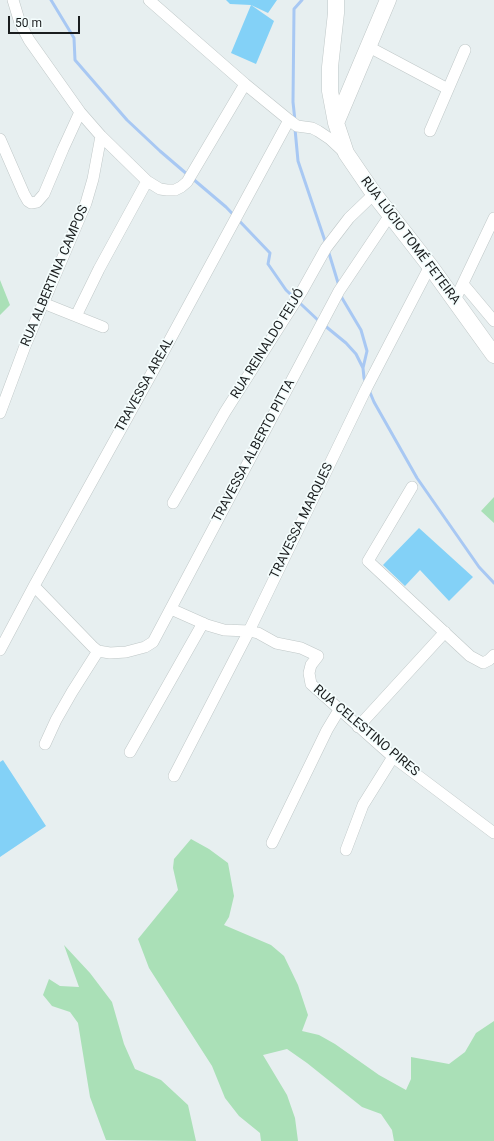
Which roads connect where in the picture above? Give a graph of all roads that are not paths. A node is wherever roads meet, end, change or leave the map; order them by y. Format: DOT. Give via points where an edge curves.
graph roads {
  1 [pos="13,0"];
  2 [pos="149,0"];
  3 [pos="336,0"];
  4 [pos="388,0"];
  5 [pos="369,47"];
  6 [pos="465,50"];
  7 [pos="245,84"];
  8 [pos="448,89"];
  9 [pos="80,112"];
  10 [pos="292,122"];
  11 [pos="336,123"];
  12 [pos="430,131"];
  13 [pos="101,136"];
  14 [pos="0,139"];
  15 [pos="346,153"];
  16 [pos="148,181"];
  17 [pos="374,194"];
  18 [pos="390,215"];
  19 [pos="494,218"];
  20 [pos="430,266"];
  21 [pos="463,284"];
  22 [pos="455,300"];
  23 [pos="43,303"];
  24 [pos="76,316"];
  25 [pos="494,322"];
  26 [pos="104,327"];
  27 [pos="494,355"];
  28 [pos="0,413"];
  29 [pos="412,487"];
  30 [pos="173,502"];
  31 [pos="34,586"];
  32 [pos="171,609"];
  33 [pos="203,624"];
  34 [pos="249,631"];
  35 [pos="445,632"];
  36 [pos="0,650"];
  37 [pos="98,651"];
  38 [pos="494,655"];
  39 [pos="339,710"];
  40 [pos="358,727"];
  41 [pos="45,744"];
  42 [pos="130,752"];
  43 [pos="393,757"];
  44 [pos="174,776"];
  45 [pos="494,832"];
  46 [pos="272,843"];
  47 [pos="346,850"];
  1 -- 9 [label="street" via="20,23 29,40"];
  2 -- 7 [label="street"];
  3 -- 11 [label="main road, RUA LÚCIO TOMÉ FETEIRA" via="330,67 330,91"];
  4 -- 5 [label="main road"];
  5 -- 8 [label="street"];
  5 -- 11 [label="main road"];
  6 -- 8 [label="street"];
  7 -- 10 [label="street"];
  7 -- 16 [label="street" via="187,182 174,190 167,190 160,189"];
  8 -- 12 [label="street"];
  9 -- 13 [label="street"];
  9 -- 14 [label="street" via="44,194 37,202 28,201"];
  10 -- 15 [label="street" via="318,131"];
  10 -- 31 [label="street, TRAVESSA AREAL" via="241,207"];
  11 -- 15 [label="main road, RUA LÚCIO TOMÉ FETEIRA"];
  13 -- 16 [label="street"];
  13 -- 23 [label="street, RUA ALBERTINA CAMPOS" via="86,203"];
  15 -- 17 [label="main road, RUA LÚCIO TOMÉ FETEIRA"];
  16 -- 24 [label="street"];
  17 -- 18 [label="main road, RUA LÚCIO TOMÉ FETEIRA"];
  17 -- 30 [label="street, RUA REINALDO FEIJÓ" via="349,218 326,248"];
  18 -- 20 [label="main road, RUA LÚCIO TOMÉ FETEIRA"];
  18 -- 32 [label="street, TRAVESSA ALBERTO PITTA" via="345,280"];
  19 -- 21 [label="street"];
  20 -- 22 [label="main road, RUA LÚCIO TOMÉ FETEIRA"];
  20 -- 34 [label="street, TRAVESSA MARQUES" via="366,389"];
  21 -- 22 [label="street"];
  21 -- 25 [label="street, RUA LÚCIO TOMÉ FETEIRA"];
  22 -- 27 [label="main road, RUA LÚCIO TOMÉ FETEIRA"];
  23 -- 24 [label="street"];
  23 -- 28 [label="street, RUA ALBERTINA CAMPOS"];
  24 -- 26 [label="street"];
  29 -- 35 [label="street" via="368,561"];
  31 -- 36 [label="street, TRAVESSA AREAL"];
  31 -- 37 [label="street"];
  32 -- 33 [label="street, RUA CELESTINO PIRES"];
  32 -- 37 [label="street, TRAVESSA ALBERTO PITTA" via="153,642 146,647 126,652"];
  33 -- 34 [label="street, RUA CELESTINO PIRES" via="224,630"];
  33 -- 42 [label="street"];
  34 -- 39 [label="street, RUA CELESTINO PIRES" via="258,633 276,644 300,648 318,656 311,665 311,684"];
  34 -- 44 [label="street, TRAVESSA MARQUES"];
  35 -- 38 [label="street" via="479,662 483,663"];
  35 -- 40 [label="street"];
  37 -- 41 [label="street" via="56,720"];
  39 -- 40 [label="street, RUA CELESTINO PIRES"];
  39 -- 46 [label="street"];
  40 -- 43 [label="street, RUA CELESTINO PIRES"];
  43 -- 45 [label="street, RUA CELESTINO PIRES"];
  43 -- 47 [label="street" via="363,805"];
}
